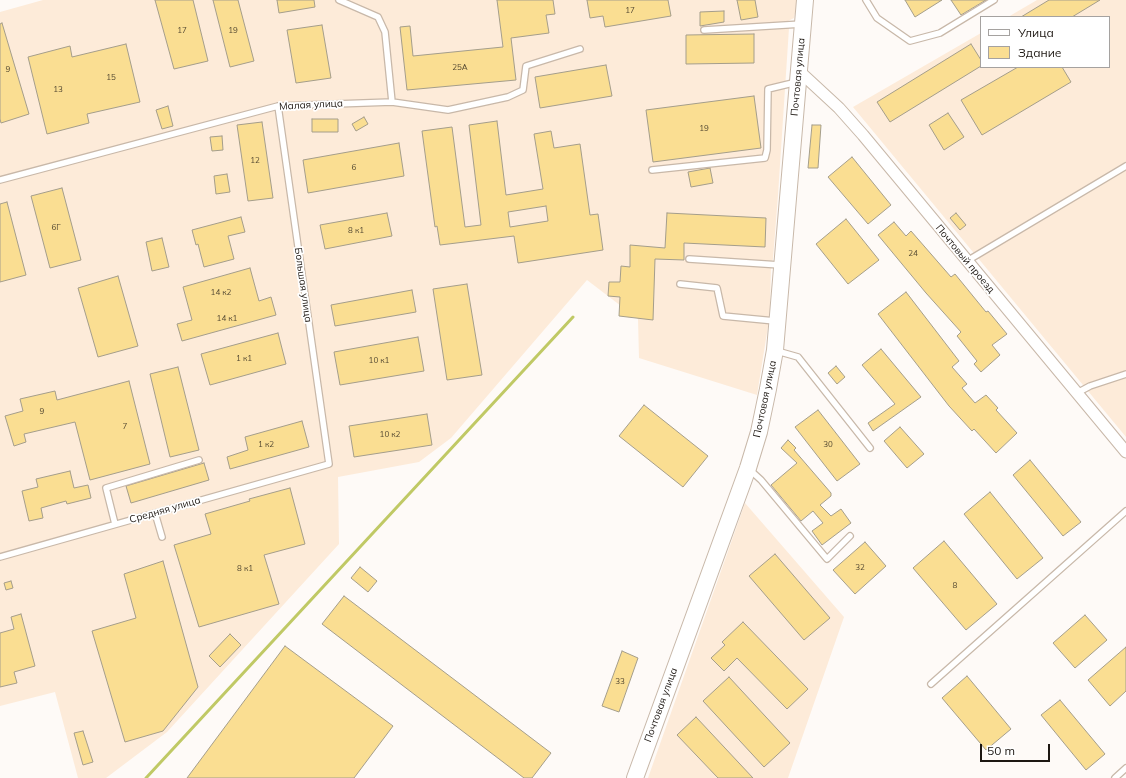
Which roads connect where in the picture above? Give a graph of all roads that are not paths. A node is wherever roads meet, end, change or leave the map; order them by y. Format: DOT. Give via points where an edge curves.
graph roads {
  1 [pos="339,0"];
  2 [pos="805,0"];
  3 [pos="866,0"];
  4 [pos="994,0"];
  5 [pos="803,24"];
  6 [pos="704,30"];
  7 [pos="580,49"];
  8 [pos="798,76"];
  9 [pos="392,102"];
  10 [pos="278,106"];
  11 [pos="1126,166"];
  12 [pos="652,170"];
  13 [pos="0,180"];
  14 [pos="689,259"];
  15 [pos="967,262"];
  16 [pos="782,265"];
  17 [pos="680,284"];
  18 [pos="777,322"];
  19 [pos="775,350"];
  20 [pos="1126,374"];
  21 [pos="1076,393"];
  22 [pos="870,448"];
  23 [pos="1126,452"];
  24 [pos="199,460"];
  25 [pos="329,464"];
  26 [pos="748,468"];
  27 [pos="1126,511"];
  28 [pos="155,513"];
  29 [pos="115,524"];
  30 [pos="850,536"];
  31 [pos="162,537"];
  32 [pos="0,557"];
  33 [pos="931,684"];
  34 [pos="1126,768"];
  35 [pos="635,778"];
  36 [pos="1115,778"];
  1 -- 9 [label="lane" via="378,17 385,32"];
  2 -- 5 [label="street, Почтовая улица"];
  3 -- 4 [label="lane" via="878,18 910,41 940,33"];
  5 -- 6 [label="lane"];
  5 -- 8 [label="street, Почтовая улица"];
  7 -- 9 [label="lane, Малая улица" via="526,66 523,90 508,97 448,110"];
  8 -- 12 [label="lane" via="768,89 765,158"];
  8 -- 15 [label="street, Почтовый проезд" via="839,108"];
  8 -- 16 [label="street, Почтовая улица"];
  9 -- 10 [label="lane, Малая улица"];
  10 -- 13 [label="lane, Малая улица"];
  10 -- 25 [label="lane, Большая улица"];
  11 -- 15 [label="lane"];
  14 -- 16 [label="lane"];
  15 -- 21 [label="street, Почтовый проезд"];
  16 -- 18 [label="street, Почтовая улица"];
  17 -- 18 [label="lane" via="717,288 723,316"];
  18 -- 19 [label="street, Почтовая улица"];
  19 -- 22 [label="lane" via="798,358"];
  19 -- 26 [label="street, Почтовая улица" via="759,432"];
  20 -- 21 [label="lane"];
  21 -- 23 [label="street, Почтовый проезд"];
  24 -- 29 [label="lane" via="106,488"];
  25 -- 28 [label="lane, Средняя улица"];
  26 -- 30 [label="lane" via="827,559"];
  26 -- 35 [label="street, Почтовая улица"];
  27 -- 33 [label="lane"];
  28 -- 29 [label="lane, Средняя улица"];
  28 -- 31 [label="lane"];
  29 -- 32 [label="lane, Средняя улица"];
  34 -- 36 [label="lane"];
}
